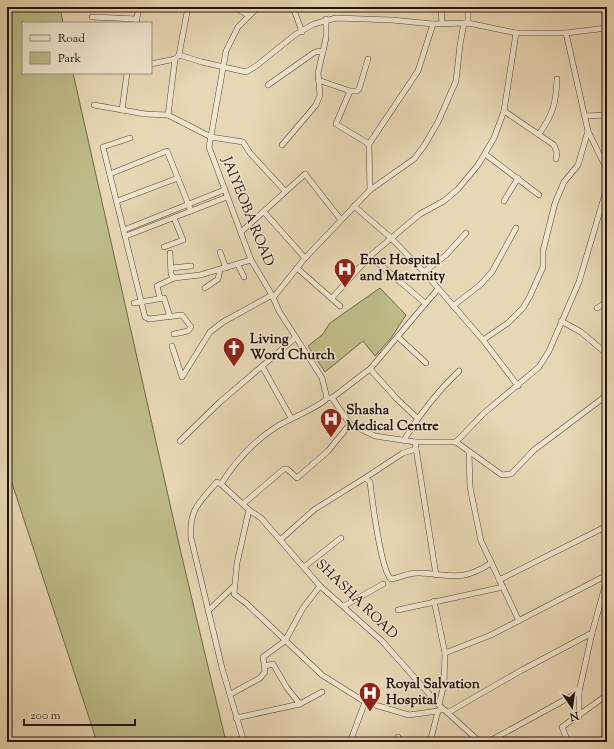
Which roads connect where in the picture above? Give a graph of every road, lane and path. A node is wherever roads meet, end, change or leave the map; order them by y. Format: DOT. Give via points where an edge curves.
graph roads {
  1 [pos="139,7"];
  2 [pos="188,7"];
  3 [pos="234,7"];
  4 [pos="258,7"];
  5 [pos="293,7"];
  6 [pos="441,7"];
  7 [pos="468,7"];
  8 [pos="248,16"];
  9 [pos="92,17"];
  10 [pos="326,20"];
  11 [pos="136,21"];
  12 [pos="442,23"];
  13 [pos="466,23"];
  14 [pos="433,24"];
  15 [pos="607,28"];
  16 [pos="302,32"];
  17 [pos="516,32"];
  18 [pos="566,33"];
  19 [pos="322,50"];
  20 [pos="179,55"];
  21 [pos="175,59"];
  22 [pos="368,59"];
  23 [pos="152,64"];
  24 [pos="223,67"];
  25 [pos="127,74"];
  26 [pos="556,79"];
  27 [pos="318,80"];
  28 [pos="268,85"];
  29 [pos="350,91"];
  30 [pos="94,105"];
  31 [pos="122,110"];
  32 [pos="504,111"];
  33 [pos="168,114"];
  34 [pos="607,115"];
  35 [pos="585,116"];
  36 [pos="588,131"];
  37 [pos="539,134"];
  38 [pos="211,137"];
  39 [pos="130,138"];
  40 [pos="369,144"];
  41 [pos="282,145"];
  42 [pos="485,154"];
  43 [pos="556,159"];
  44 [pos="607,170"];
  45 [pos="110,174"];
  46 [pos="178,178"];
  47 [pos="518,178"];
  48 [pos="607,187"];
  49 [pos="224,190"];
  50 [pos="370,190"];
  51 [pos="285,191"];
  52 [pos="539,195"];
  53 [pos="227,197"];
  54 [pos="117,201"];
  55 [pos="504,201"];
  56 [pos="188,204"];
  57 [pos="354,206"];
  58 [pos="191,211"];
  59 [pos="264,212"];
  60 [pos="157,216"];
  61 [pos="174,218"];
  62 [pos="340,220"];
  63 [pos="160,223"];
  64 [pos="516,228"];
  65 [pos="124,230"];
  66 [pos="241,232"];
  67 [pos="466,233"];
  68 [pos="126,236"];
  69 [pos="391,238"];
  70 [pos="164,246"];
  71 [pos="220,252"];
  72 [pos="170,253"];
  73 [pos="370,256"];
  74 [pos="305,258"];
  75 [pos="251,260"];
  76 [pos="238,265"];
  77 [pos="191,266"];
  78 [pos="171,268"];
  79 [pos="226,268"];
  80 [pos="297,268"];
  81 [pos="220,270"];
  82 [pos="424,272"];
  83 [pos="244,277"];
  84 [pos="174,278"];
  85 [pos="205,288"];
  86 [pos="438,289"];
  87 [pos="272,297"];
  88 [pos="160,298"];
  89 [pos="332,298"];
  90 [pos="141,301"];
  91 [pos="607,302"];
  92 [pos="134,303"];
  93 [pos="425,303"];
  94 [pos="340,306"];
  95 [pos="453,306"];
  96 [pos="597,308"];
  97 [pos="170,317"];
  98 [pos="561,321"];
  99 [pos="174,334"];
  100 [pos="398,337"];
  101 [pos="295,338"];
  102 [pos="483,340"];
  103 [pos="172,346"];
  104 [pos="607,354"];
  105 [pos="426,363"];
  106 [pos="262,366"];
  107 [pos="370,369"];
  108 [pos="458,371"];
  109 [pos="518,386"];
  110 [pos="607,395"];
  111 [pos="329,398"];
  112 [pos="291,418"];
  113 [pos="418,418"];
  114 [pos="350,424"];
  115 [pos="404,440"];
  116 [pos="180,441"];
  117 [pos="415,442"];
  118 [pos="456,442"];
  119 [pos="416,449"];
  120 [pos="469,452"];
  121 [pos="365,478"];
  122 [pos="221,484"];
  123 [pos="243,504"];
  124 [pos="249,510"];
  125 [pos="607,526"];
  126 [pos="341,538"];
  127 [pos="280,540"];
  128 [pos="491,563"];
  129 [pos="304,567"];
  130 [pos="436,575"];
  131 [pos="607,575"];
  132 [pos="607,579"];
  133 [pos="500,580"];
  134 [pos="383,584"];
  135 [pos="320,586"];
  136 [pos="233,587"];
  137 [pos="503,587"];
  138 [pos="434,601"];
  139 [pos="344,606"];
  140 [pos="398,610"];
  141 [pos="208,611"];
  142 [pos="519,620"];
  143 [pos="592,633"];
  144 [pos="286,641"];
  145 [pos="445,653"];
  146 [pos="265,666"];
  147 [pos="322,692"];
  148 [pos="579,692"];
  149 [pos="231,694"];
  150 [pos="607,695"];
  151 [pos="365,702"];
  152 [pos="300,704"];
  153 [pos="439,705"];
  154 [pos="441,710"];
  155 [pos="449,712"];
  156 [pos="578,716"];
  157 [pos="236,718"];
  158 [pos="607,740"];
  159 [pos="244,742"];
  160 [pos="350,742"];
  161 [pos="430,742"];
  162 [pos="480,742"];
  163 [pos="488,742"];
  164 [pos="568,742"];
  165 [pos="600,742"];
  1 -- 11 [label="street"];
  2 -- 20 [label="street"];
  3 -- 8 [label="street"];
  4 -- 8 [label="street, JAIYEOBA ROAD"];
  5 -- 16 [label="street"];
  6 -- 12 [label="street"];
  7 -- 13 [label="street"];
  8 -- 24 [label="street, JAIYEOBA ROAD" via="238,27 226,52"];
  9 -- 11 [label="street"];
  10 -- 14 [label="street" via="366,19"];
  10 -- 16 [label="street"];
  10 -- 19 [label="street" via="326,38"];
  12 -- 13 [label="street"];
  12 -- 14 [label="street"];
  13 -- 17 [label="street"];
  13 -- 50 [label="street" via="460,45 456,81 438,122 414,159"];
  14 -- 40 [label="street" via="418,71"];
  15 -- 18 [label="street"];
  16 -- 24 [label="street" via="251,70 242,72"];
  17 -- 18 [label="street"];
  17 -- 32 [label="street"];
  18 -- 35 [label="street"];
  19 -- 27 [label="street"];
  19 -- 28 [label="street" via="315,52"];
  20 -- 21 [label="street"];
  20 -- 24 [label="street"];
  21 -- 23 [label="street"];
  21 -- 33 [label="street"];
  22 -- 29 [label="street" via="359,89"];
  24 -- 38 [label="street, JAIYEOBA ROAD"];
  25 -- 31 [label="street"];
  26 -- 37 [label="street" via="556,105 549,121"];
  27 -- 29 [label="street"];
  27 -- 41 [label="street" via="320,95 316,105"];
  29 -- 40 [label="street" via="336,124"];
  30 -- 31 [label="street"];
  31 -- 33 [label="street"];
  32 -- 37 [label="street"];
  32 -- 42 [label="street"];
  33 -- 38 [label="street"];
  34 -- 35 [label="street"];
  35 -- 36 [label="street"];
  36 -- 44 [label="street"];
  36 -- 102 [label="street" via="578,166 564,182 555,203 543,251 543,267 530,296 508,323"];
  37 -- 43 [label="street" via="557,148"];
  38 -- 49 [label="street, JAIYEOBA ROAD" via="209,147"];
  38 -- 51 [label="street" via="243,142"];
  39 -- 45 [label="street" via="103,147"];
  40 -- 50 [label="street"];
  42 -- 47 [label="street"];
  42 -- 69 [label="street" via="458,189 440,204 420,214"];
  45 -- 46 [label="street" via="167,151"];
  45 -- 54 [label="street"];
  46 -- 54 [label="street"];
  46 -- 56 [label="street"];
  47 -- 52 [label="street"];
  47 -- 55 [label="street"];
  48 -- 98 [label="street" via="578,282"];
  49 -- 53 [label="street, JAIYEOBA ROAD"];
  49 -- 56 [label="street"];
  50 -- 57 [label="street"];
  51 -- 59 [label="street"];
  51 -- 62 [label="street" via="305,174"];
  53 -- 58 [label="street"];
  53 -- 66 [label="street, JAIYEOBA ROAD"];
  54 -- 65 [label="street"];
  56 -- 58 [label="street"];
  56 -- 60 [label="street"];
  57 -- 62 [label="street"];
  57 -- 69 [label="street"];
  58 -- 61 [label="street"];
  59 -- 66 [label="street"];
  59 -- 74 [label="street"];
  60 -- 63 [label="street"];
  60 -- 65 [label="street"];
  61 -- 63 [label="street"];
  61 -- 70 [label="street" via="183,240"];
  62 -- 74 [label="street"];
  63 -- 68 [label="street"];
  64 -- 95 [label="street" via="492,272"];
  65 -- 68 [label="street"];
  66 -- 75 [label="street, JAIYEOBA ROAD"];
  67 -- 82 [label="street"];
  68 -- 90 [label="street"];
  69 -- 73 [label="street"];
  69 -- 82 [label="street"];
  71 -- 79 [label="street"];
  72 -- 78 [label="street"];
  73 -- 89 [label="street"];
  73 -- 93 [label="street"];
  74 -- 80 [label="street"];
  75 -- 76 [label="street"];
  75 -- 87 [label="street, JAIYEOBA ROAD"];
  76 -- 79 [label="street"];
  76 -- 83 [label="street"];
  77 -- 78 [label="street"];
  78 -- 84 [label="street"];
  79 -- 81 [label="street"];
  80 -- 87 [label="street"];
  80 -- 89 [label="street"];
  81 -- 84 [label="street"];
  81 -- 85 [label="street" via="218,279"];
  82 -- 86 [label="street"];
  84 -- 88 [label="street" via="157,286"];
  86 -- 93 [label="street"];
  86 -- 95 [label="street"];
  87 -- 101 [label="street, JAIYEOBA ROAD"];
  87 -- 103 [label="street" via="223,322 210,332 182,377"];
  88 -- 90 [label="street"];
  88 -- 97 [label="street" via="165,299"];
  89 -- 94 [label="street"];
  90 -- 92 [label="street"];
  90 -- 97 [label="street" via="146,319"];
  91 -- 96 [label="street"];
  93 -- 100 [label="street"];
  95 -- 102 [label="street"];
  97 -- 99 [label="street" via="182,315 191,327 188,331"];
  98 -- 104 [label="street" via="581,332"];
  98 -- 109 [label="street" via="549,351 539,367"];
  100 -- 105 [label="street"];
  100 -- 107 [label="street"];
  101 -- 106 [label="street"];
  101 -- 111 [label="street, JAIYEOBA ROAD" via="322,378"];
  102 -- 109 [label="street"];
  106 -- 112 [label="street"];
  106 -- 116 [label="street"];
  107 -- 111 [label="street"];
  107 -- 113 [label="street"];
  108 -- 113 [label="street"];
  109 -- 118 [label="street" via="484,413"];
  110 -- 120 [label="street" via="534,450 511,474 502,474"];
  111 -- 112 [label="street"];
  111 -- 114 [label="street"];
  112 -- 122 [label="street" via="259,441 240,459"];
  113 -- 115 [label="street"];
  114 -- 115 [label="street" via="375,436"];
  114 -- 123 [label="street" via="328,451 297,478 284,469"];
  115 -- 117 [label="street"];
  117 -- 118 [label="street"];
  117 -- 119 [label="street"];
  118 -- 120 [label="street"];
  119 -- 121 [label="street" via="406,451"];
  119 -- 130 [label="street"];
  120 -- 128 [label="street" via="470,487 481,541"];
  121 -- 127 [label="street" via="315,509"];
  121 -- 130 [label="street" via="370,482 381,548 389,577 393,579 418,572"];
  122 -- 123 [label="street, SHASHA ROAD"];
  122 -- 141 [label="street" via="217,482 199,503 190,523"];
  123 -- 124 [label="street, SHASHA ROAD"];
  124 -- 127 [label="street, SHASHA ROAD" via="261,518"];
  124 -- 136 [label="street"];
  125 -- 133 [label="street"];
  126 -- 129 [label="street"];
  127 -- 129 [label="street, SHASHA ROAD"];
  128 -- 130 [label="street" via="476,573 460,577"];
  128 -- 133 [label="street"];
  129 -- 135 [label="street, SHASHA ROAD"];
  131 -- 142 [label="street"];
  132 -- 143 [label="street"];
  133 -- 137 [label="street"];
  134 -- 139 [label="street"];
  135 -- 139 [label="street, SHASHA ROAD"];
  135 -- 144 [label="street" via="303,608"];
  136 -- 141 [label="street"];
  136 -- 144 [label="street" via="234,594"];
  137 -- 138 [label="street"];
  137 -- 142 [label="street"];
  138 -- 140 [label="street"];
  138 -- 145 [label="street"];
  139 -- 153 [label="street, SHASHA ROAD" via="382,641"];
  141 -- 149 [label="street"];
  142 -- 145 [label="street" via="492,635"];
  143 -- 148 [label="street"];
  143 -- 155 [label="street"];
  144 -- 146 [label="street" via="263,657"];
  144 -- 151 [label="street" via="322,675"];
  145 -- 153 [label="street" via="444,684"];
  146 -- 149 [label="street" via="265,672 260,678"];
  146 -- 152 [label="street" via="273,664"];
  147 -- 152 [label="street"];
  148 -- 156 [label="street"];
  148 -- 163 [label="street"];
  149 -- 157 [label="street"];
  150 -- 156 [label="street"];
  151 -- 154 [label="street" via="409,714"];
  151 -- 160 [label="street"];
  152 -- 157 [label="street"];
  153 -- 154 [label="street, SHASHA ROAD"];
  154 -- 155 [label="street, SHASHA ROAD"];
  154 -- 161 [label="street"];
  155 -- 162 [label="street, SHASHA ROAD"];
  156 -- 164 [label="street" via="562,727"];
  157 -- 159 [label="street"];
  158 -- 165 [label="street"];
}
